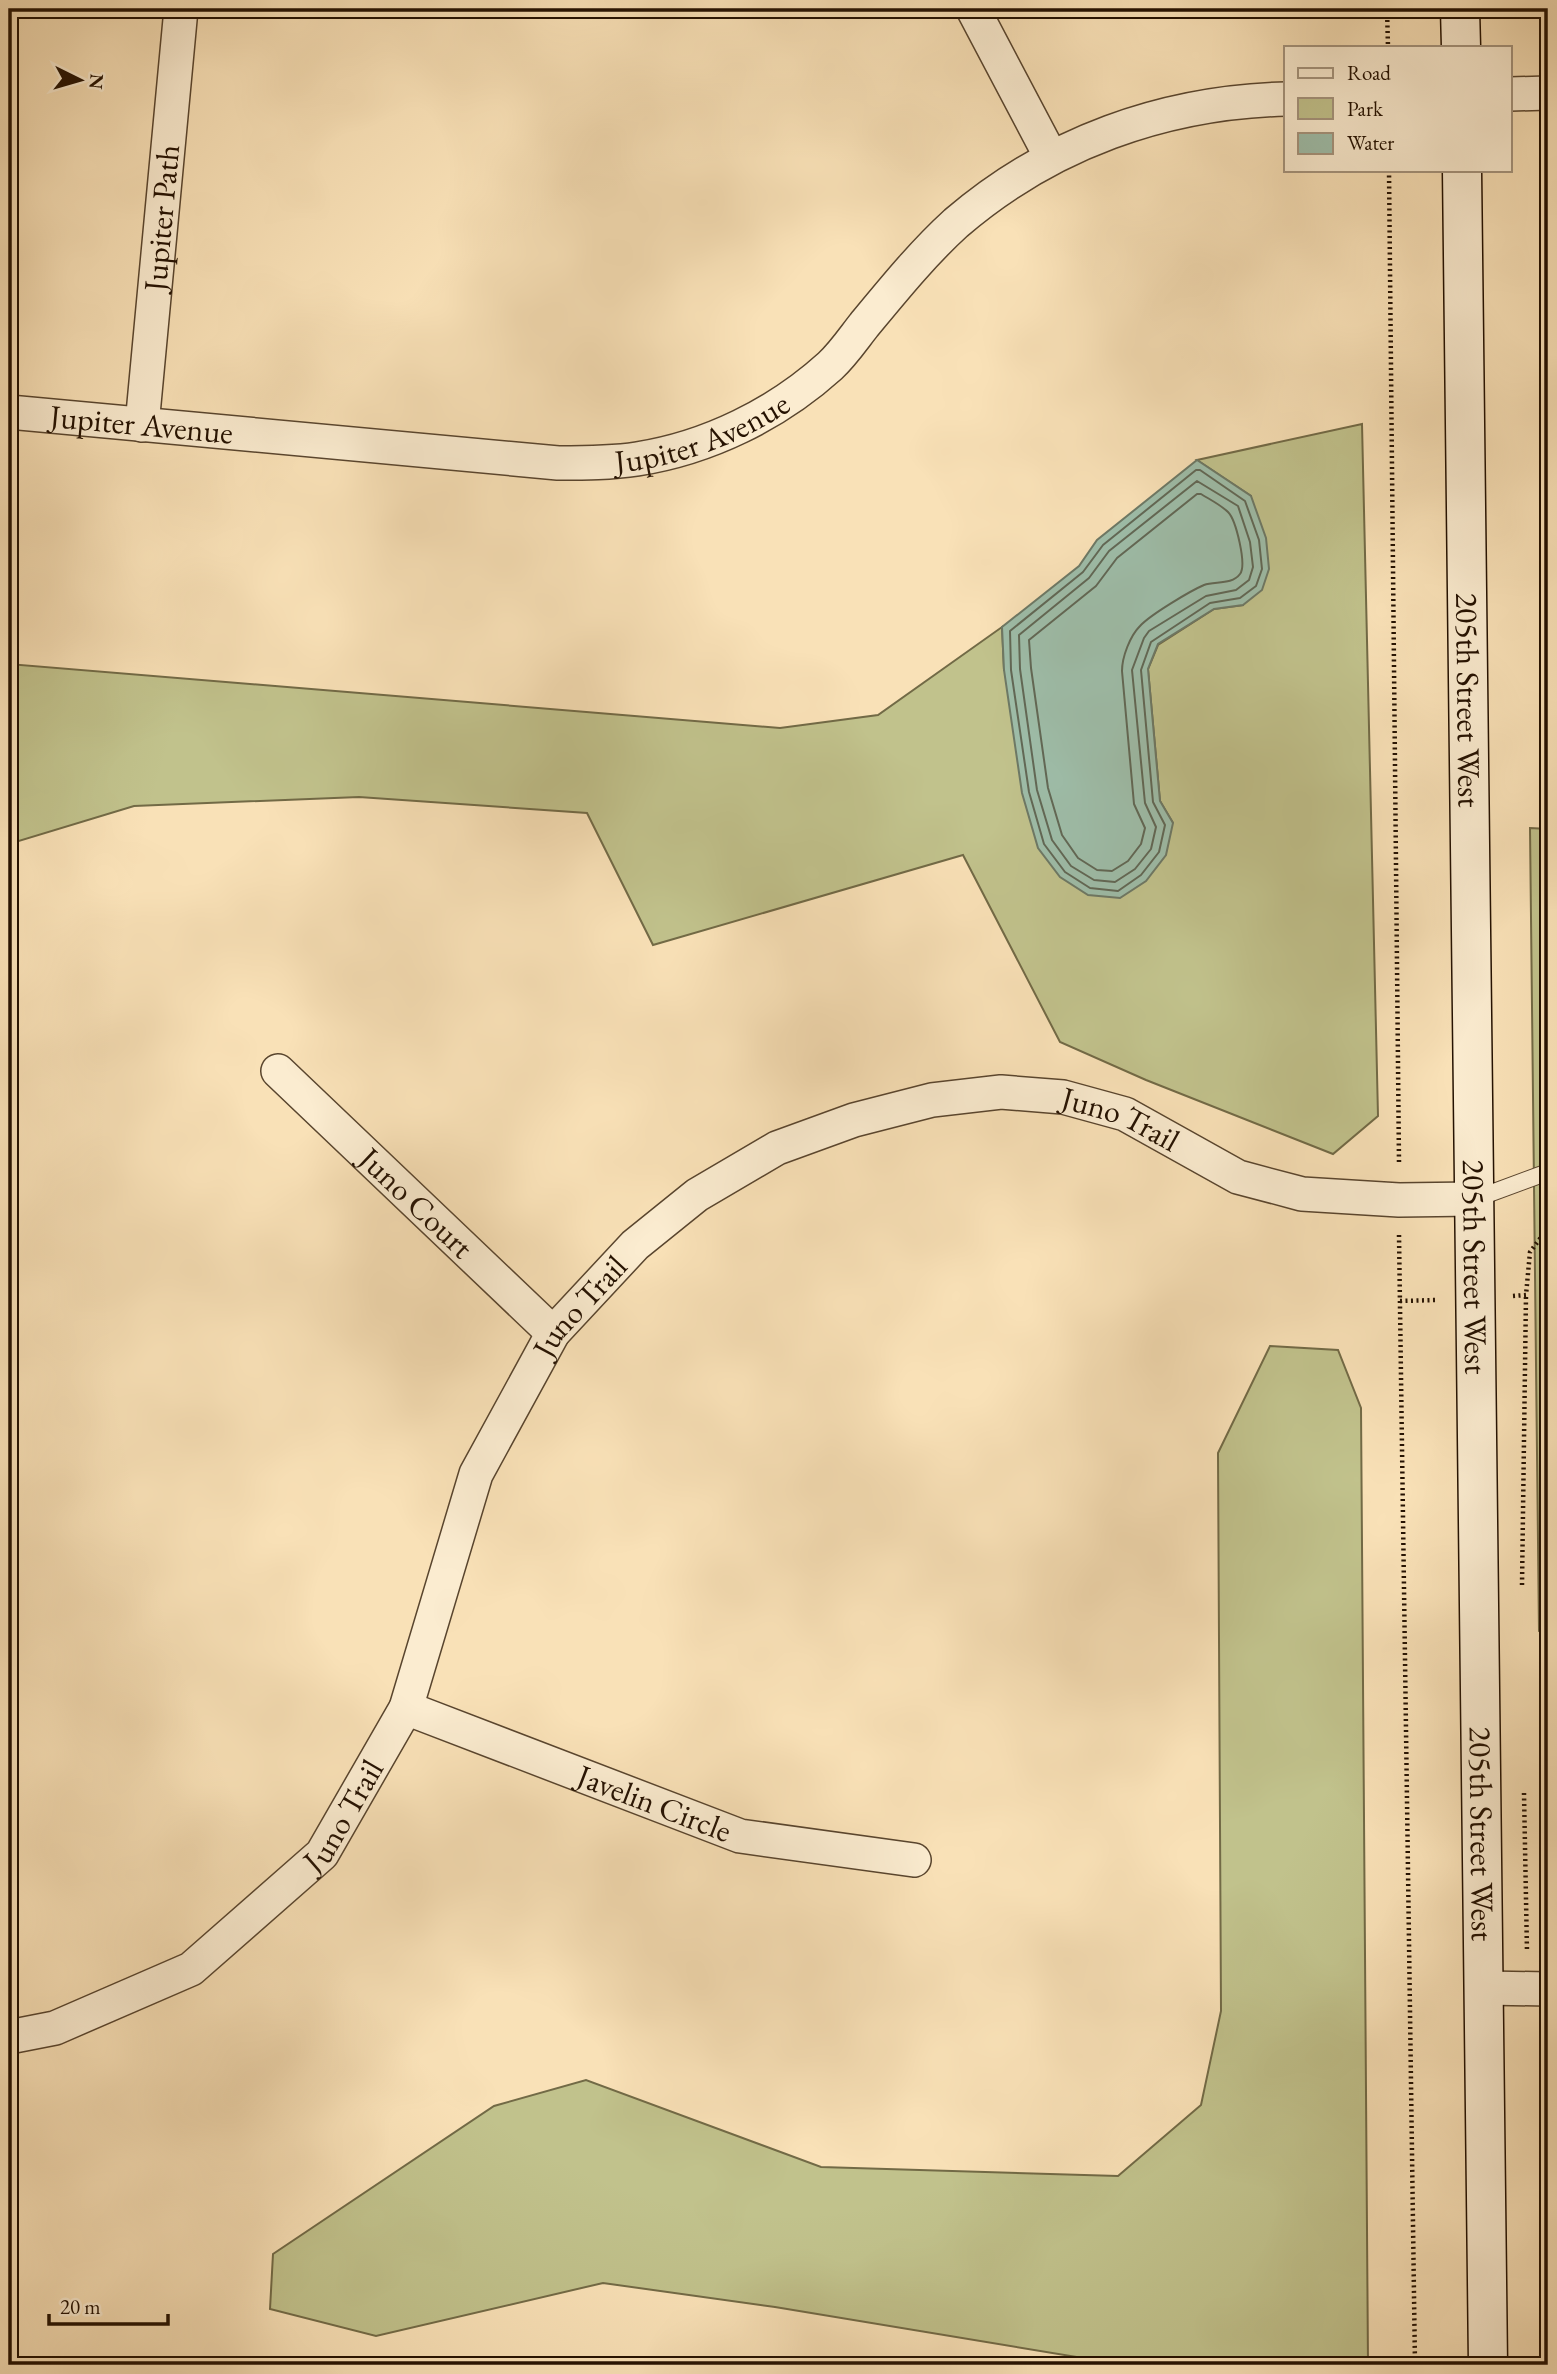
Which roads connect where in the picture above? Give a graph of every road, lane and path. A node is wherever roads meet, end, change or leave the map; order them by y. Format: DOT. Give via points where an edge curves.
graph roads {
  1 [pos="181,9"];
  2 [pos="974,9"];
  3 [pos="1387,9"];
  4 [pos="1460,9"];
  5 [pos="1388,46"];
  6 [pos="1461,46"];
  7 [pos="1548,93"];
  8 [pos="1512,94"];
  9 [pos="1284,99"];
  10 [pos="1051,158"];
  11 [pos="1389,172"];
  12 [pos="1462,172"];
  13 [pos="9,412"];
  14 [pos="142,425"];
  15 [pos="278,1071"];
  16 [pos="1548,1172"];
  17 [pos="1474,1199"];
  18 [pos="1399,1200"];
  19 [pos="1526,1296"];
  20 [pos="553,1333"];
  21 [pos="1521,1591"];
  22 [pos="406,1708"];
  23 [pos="1524,1783"];
  24 [pos="914,1860"];
  25 [pos="1485,1988"];
  26 [pos="1538,1989"];
  27 [pos="9,2037"];
  28 [pos="1415,2365"];
  29 [pos="1488,2365"];
  1 -- 14 [label="street, Jupiter Path"];
  2 -- 10 [label="street"];
  3 -- 5 [label="path"];
  4 -- 6 [label="street"];
  7 -- 8 [label="street"];
  9 -- 10 [label="street, Jupiter Avenue" via="1174,111 1131,123"];
  10 -- 14 [label="street, Jupiter Avenue" via="1000,188 956,224 914,266 831,365 774,409 709,441 638,459 558,463"];
  11 -- 18 [label="path"];
  12 -- 17 [label="street, 205th Street West"];
  13 -- 14 [label="street, Jupiter Avenue"];
  15 -- 20 [label="street, Juno Court"];
  16 -- 17 [label="lane"];
  17 -- 18 [label="street, Juno Trail"];
  17 -- 25 [label="street, 205th Street West"];
  18 -- 20 [label="street, Juno Trail" via="1302,1194 1238,1177 1125,1114 1063,1097 1000,1092 932,1100 854,1120 777,1148 697,1195 635,1245"];
  18 -- 28 [label="path"];
  19 -- 21 [label="path"];
  20 -- 22 [label="street, Juno Trail" via="476,1474"];
  22 -- 24 [label="street, Javelin Circle" via="740,1836"];
  22 -- 27 [label="street, Juno Trail" via="322,1854 191,1969 55,2028"];
  23 -- 26 [label="path"];
  25 -- 26 [label="street"];
  25 -- 29 [label="street, 205th Street West"];
}
